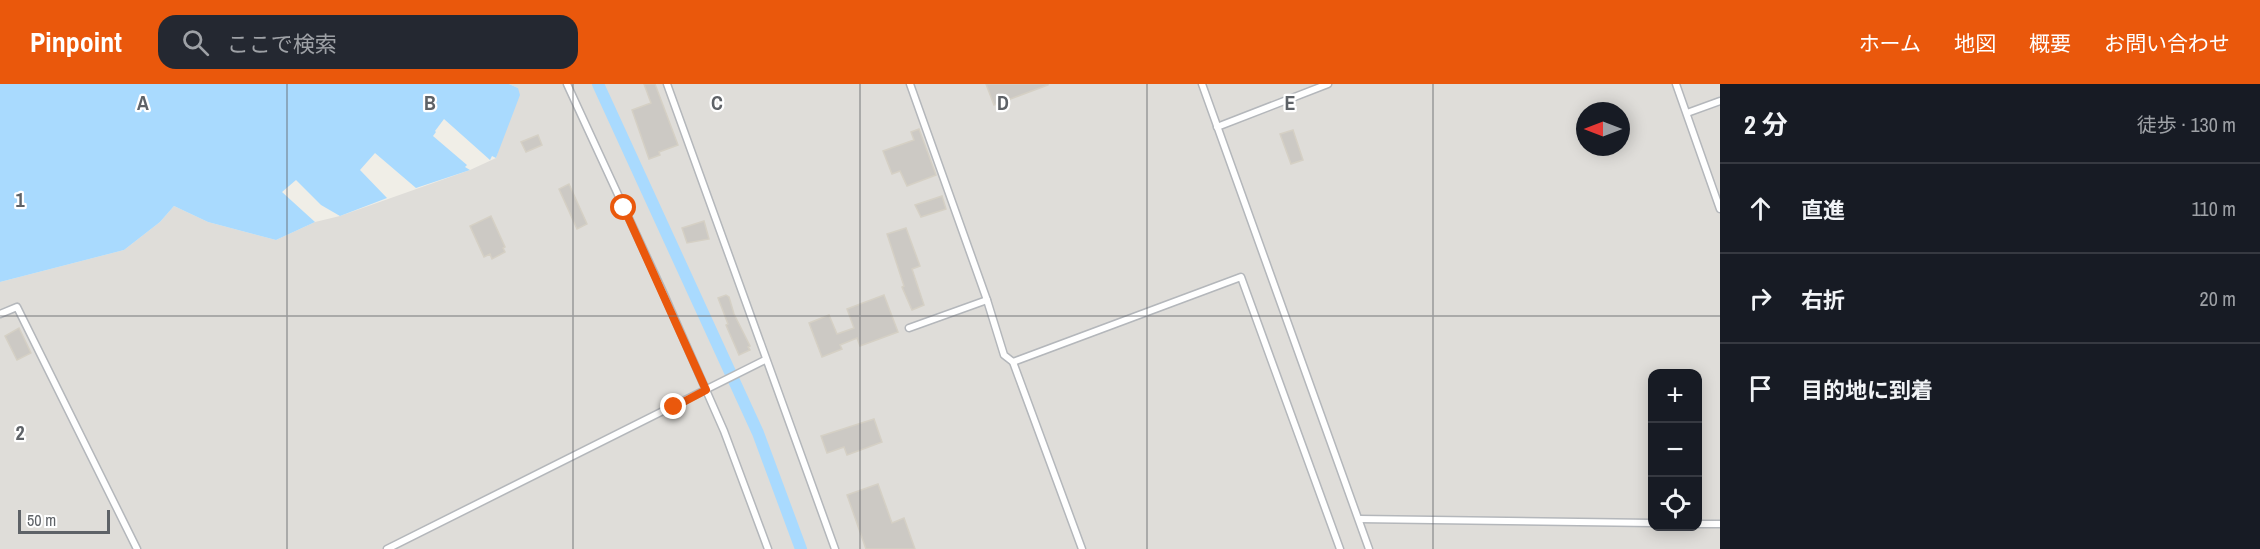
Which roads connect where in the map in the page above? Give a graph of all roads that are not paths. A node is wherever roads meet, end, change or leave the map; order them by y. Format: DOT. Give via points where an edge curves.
graph roads {
  1 [pos="567,84"];
  2 [pos="666,84"];
  3 [pos="910,84"];
  4 [pos="1202,84"];
  5 [pos="1328,84"];
  6 [pos="1676,84"];
  7 [pos="1720,101"];
  8 [pos="1687,113"];
  9 [pos="1217,127"];
  10 [pos="1717,191"];
  11 [pos="1720,209"];
  12 [pos="987,300"];
  13 [pos="0,314"];
  14 [pos="909,328"];
  15 [pos="763,360"];
  16 [pos="1013,362"];
  17 [pos="706,390"];
  18 [pos="1359,519"];
  19 [pos="1648,523"];
  20 [pos="1702,524"];
  21 [pos="1720,524"];
  22 [pos="137,549"];
  23 [pos="387,549"];
  24 [pos="768,549"];
  25 [pos="835,549"];
  26 [pos="1082,549"];
  27 [pos="1340,549"];
  28 [pos="1369,549"];
  1 -- 17 [label="lane"];
  2 -- 15 [label="lane"];
  3 -- 12 [label="lane"];
  4 -- 9 [label="lane"];
  5 -- 9 [label="lane"];
  6 -- 8 [label="lane"];
  7 -- 8 [label="lane"];
  8 -- 10 [label="lane"];
  9 -- 18 [label="lane"];
  10 -- 11 [label="lane"];
  12 -- 14 [label="lane"];
  12 -- 16 [label="lane" via="1004,355"];
  13 -- 22 [label="lane" via="17,307"];
  15 -- 17 [label="lane"];
  15 -- 25 [label="lane"];
  16 -- 26 [label="lane"];
  16 -- 27 [label="lane" via="1241,277"];
  17 -- 23 [label="lane"];
  17 -- 24 [label="lane"];
  18 -- 19 [label="lane"];
  18 -- 28 [label="lane"];
  20 -- 21 [label="lane"];
}
